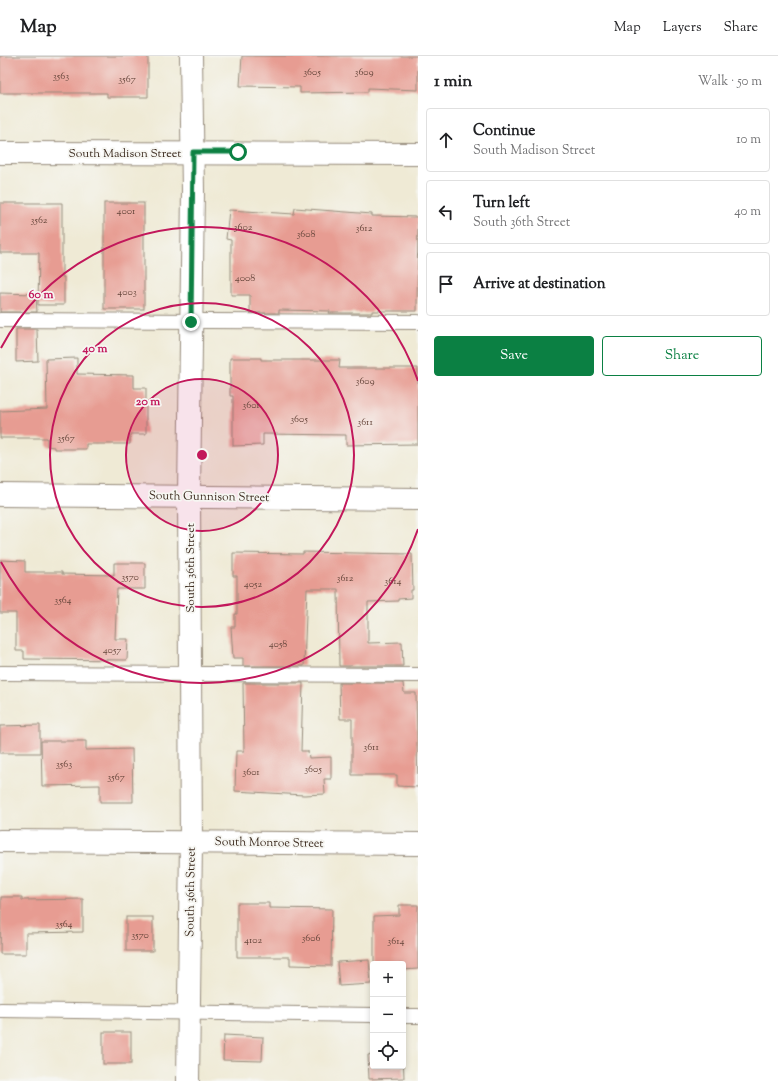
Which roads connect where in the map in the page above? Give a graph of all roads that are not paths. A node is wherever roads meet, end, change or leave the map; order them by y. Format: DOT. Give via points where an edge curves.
graph roads {
  1 [pos="191,56"];
  2 [pos="193,152"];
  3 [pos="0,153"];
  4 [pos="418,154"];
  5 [pos="0,320"];
  6 [pos="191,322"];
  7 [pos="418,322"];
  8 [pos="0,495"];
  9 [pos="189,496"];
  10 [pos="418,499"];
  11 [pos="0,673"];
  12 [pos="190,675"];
  13 [pos="418,675"];
  14 [pos="0,841"];
  15 [pos="191,842"];
  16 [pos="418,844"];
  17 [pos="0,1010"];
  18 [pos="189,1013"];
  19 [pos="370,1015"];
  20 [pos="406,1016"];
  21 [pos="418,1016"];
  22 [pos="188,1081"];
  1 -- 2 [label="street, South 36th Street"];
  2 -- 3 [label="street, South Madison Street"];
  2 -- 4 [label="street, South Madison Street"];
  2 -- 6 [label="street, South 36th Street"];
  5 -- 6 [label="lane"];
  6 -- 7 [label="lane"];
  6 -- 9 [label="street, South 36th Street"];
  8 -- 9 [label="street, South Gunnison Street"];
  9 -- 10 [label="street, South Gunnison Street"];
  9 -- 12 [label="street, South 36th Street"];
  11 -- 12 [label="lane"];
  12 -- 13 [label="lane"];
  12 -- 15 [label="street, South 36th Street"];
  14 -- 15 [label="street, South Monroe Street"];
  15 -- 16 [label="street, South Monroe Street"];
  15 -- 18 [label="street, South 36th Street"];
  17 -- 18 [label="lane"];
  18 -- 19 [label="lane"];
  18 -- 22 [label="street, South 36th Street"];
  20 -- 21 [label="lane"];
}
